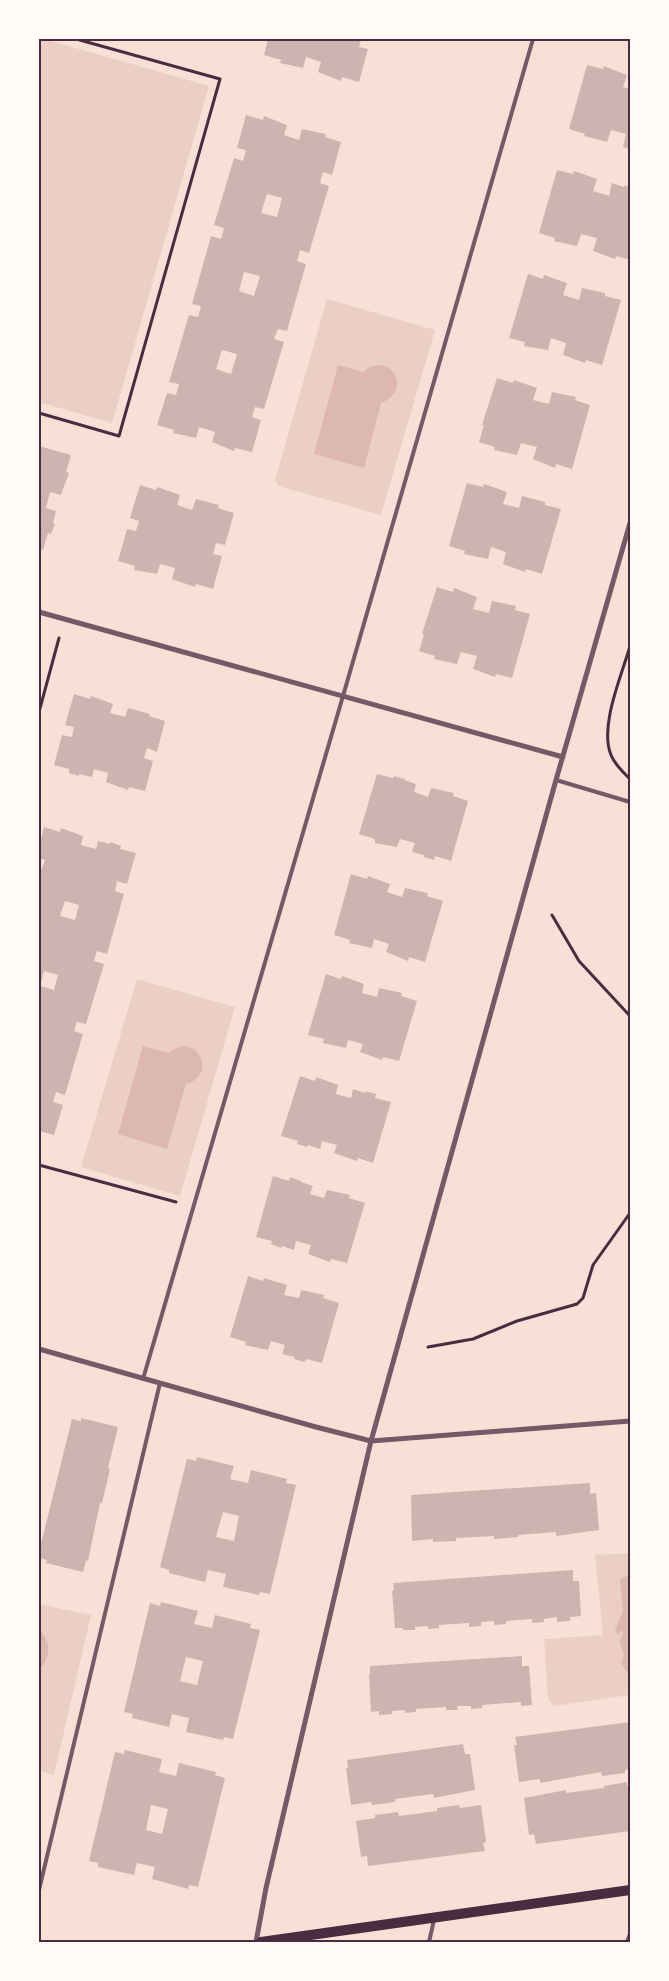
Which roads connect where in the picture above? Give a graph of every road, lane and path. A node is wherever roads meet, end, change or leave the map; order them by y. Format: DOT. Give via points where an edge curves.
graph roads {
  1 [pos="76,39"];
  2 [pos="533,39"];
  3 [pos="39,413"];
  4 [pos="630,523"];
  5 [pos="39,612"];
  6 [pos="64,619"];
  7 [pos="630,646"];
  8 [pos="343,696"];
  9 [pos="39,712"];
  10 [pos="563,757"];
  11 [pos="630,779"];
  12 [pos="556,780"];
  13 [pos="630,802"];
  14 [pos="552,916"];
  15 [pos="630,1016"];
  16 [pos="39,1165"];
  17 [pos="193,1207"];
  18 [pos="630,1213"];
  19 [pos="428,1347"];
  20 [pos="39,1350"];
  21 [pos="143,1378"];
  22 [pos="160,1383"];
  23 [pos="630,1421"];
  24 [pos="371,1441"];
  25 [pos="39,1890"];
  26 [pos="630,1890"];
  27 [pos="434,1918"];
  28 [pos="630,1934"];
  29 [pos="256,1942"];
  30 [pos="261,1942"];
  31 [pos="429,1942"];
  32 [pos="627,1942"];
  1 -- 3 [label="path" via="220,79 119,436"];
  2 -- 8 [label="lane"];
  4 -- 10 [label="street"];
  5 -- 6 [label="street"];
  6 -- 8 [label="street"];
  6 -- 9 [label="path"];
  7 -- 11 [label="path" via="612,707 608,739 611,754"];
  8 -- 10 [label="street"];
  8 -- 17 [label="lane"];
  10 -- 12 [label="street"];
  12 -- 13 [label="lane"];
  12 -- 24 [label="street"];
  14 -- 15 [label="path" via="579,961"];
  16 -- 17 [label="path"];
  17 -- 21 [label="lane"];
  18 -- 19 [label="path" via="593,1265 583,1298 578,1304 472,1338"];
  20 -- 21 [label="street"];
  21 -- 22 [label="street"];
  22 -- 24 [label="street"];
  22 -- 25 [label="lane"];
  23 -- 24 [label="street"];
  24 -- 29 [label="street"];
  26 -- 27 [label="main road"];
  27 -- 30 [label="main road"];
  27 -- 31 [label="lane"];
  28 -- 32 [label="lane"];
}
